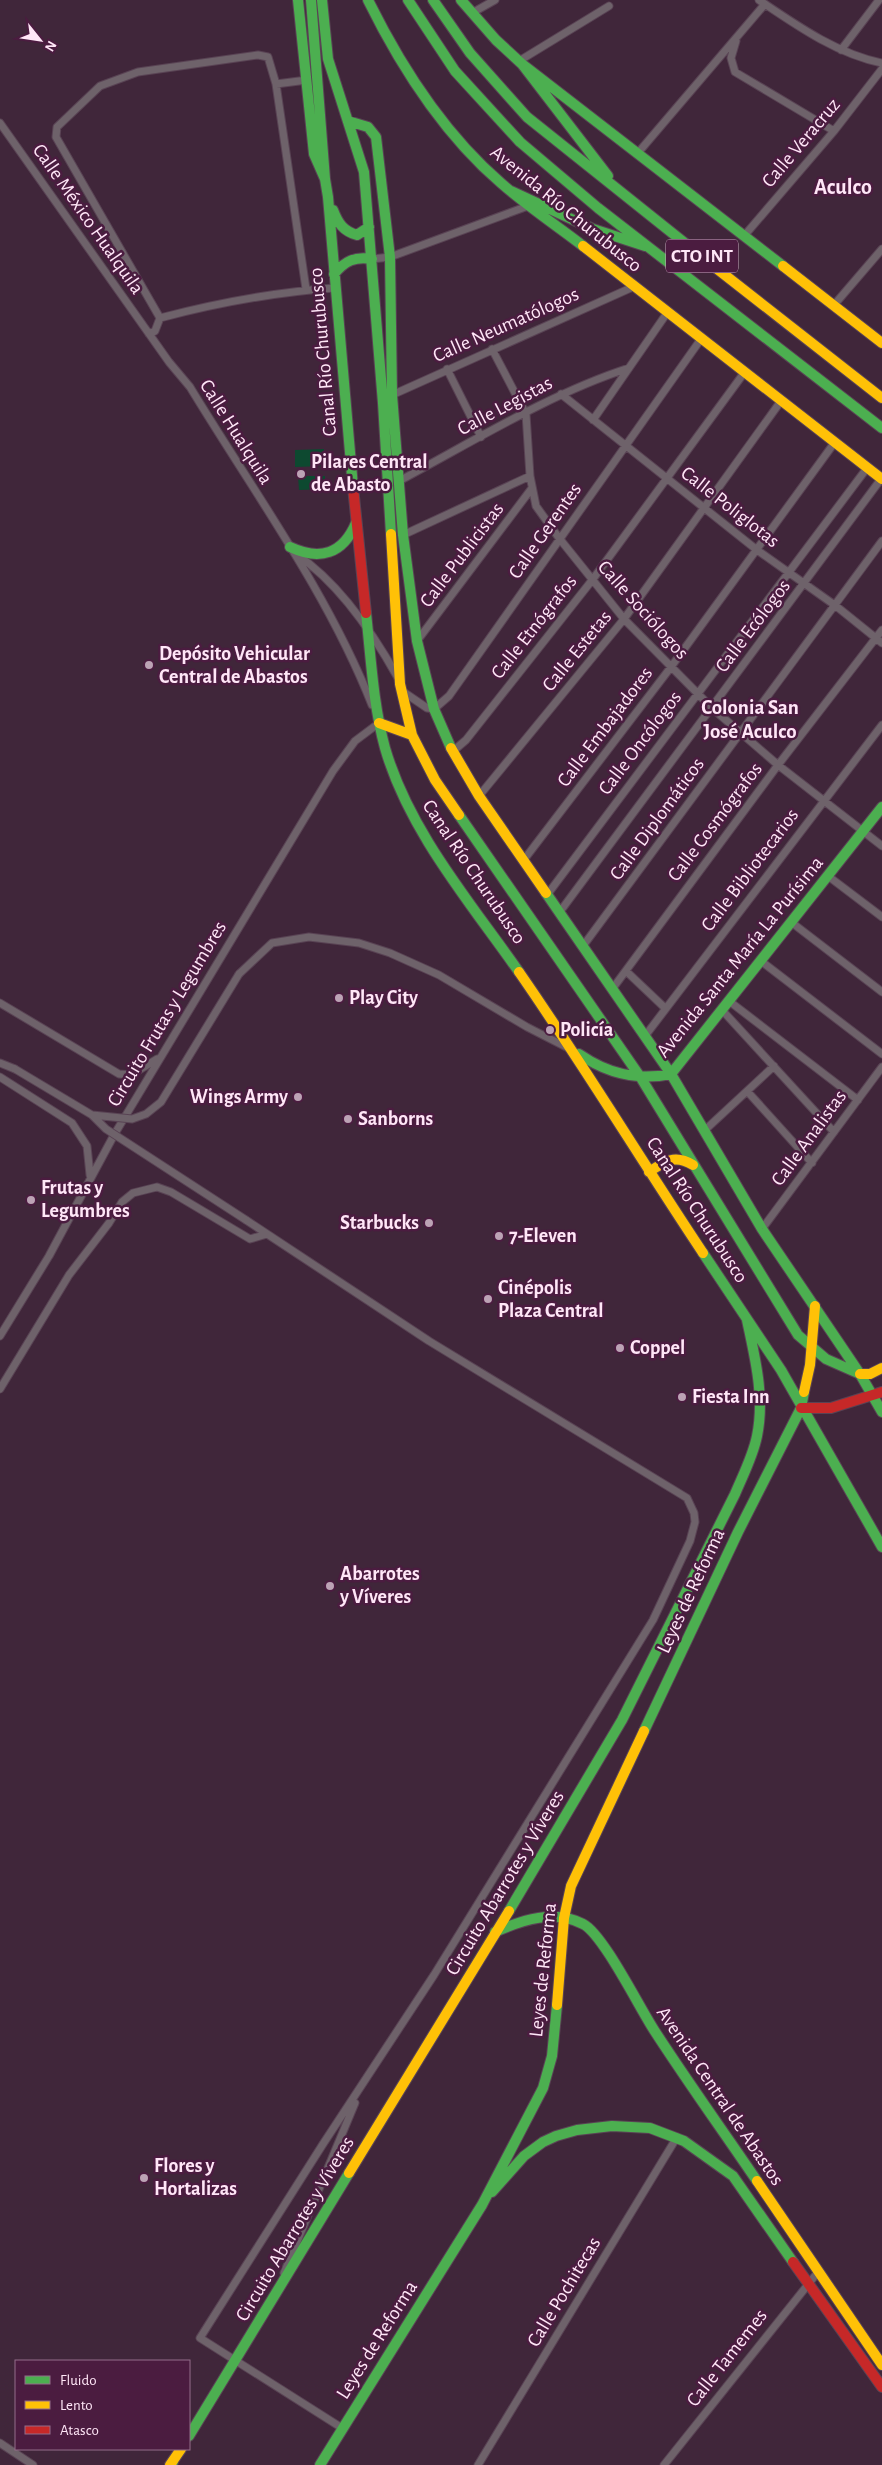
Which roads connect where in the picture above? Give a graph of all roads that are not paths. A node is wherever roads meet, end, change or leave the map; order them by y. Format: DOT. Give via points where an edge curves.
graph roads {
  1 [pos="298,0"];
  2 [pos="311,0"];
  3 [pos="322,0"];
  4 [pos="368,0"];
  5 [pos="408,0"];
  6 [pos="433,0"];
  7 [pos="461,0"];
  8 [pos="495,0"];
  9 [pos="879,0"];
  10 [pos="762,2"];
  11 [pos="609,6"];
  12 [pos="472,13"];
  13 [pos="736,38"];
  14 [pos="840,50"];
  15 [pos="521,63"];
  16 [pos="882,63"];
  17 [pos="882,70"];
  18 [pos="312,80"];
  19 [pos="276,84"];
  20 [pos="348,121"];
  21 [pos="0,123"];
  22 [pos="834,131"];
  23 [pos="637,154"];
  24 [pos="511,191"];
  25 [pos="623,193"];
  26 [pos="328,197"];
  27 [pos="528,206"];
  28 [pos="369,227"];
  29 [pos="744,236"];
  30 [pos="651,248"];
  31 [pos="882,249"];
  32 [pos="390,256"];
  33 [pos="372,259"];
  34 [pos="334,274"];
  35 [pos="633,287"];
  36 [pos="335,288"];
  37 [pos="306,290"];
  38 [pos="834,305"];
  39 [pos="667,313"];
  40 [pos="160,318"];
  41 [pos="149,334"];
  42 [pos="701,339"];
  43 [pos="882,343"];
  44 [pos="492,349"];
  45 [pos="629,368"];
  46 [pos="447,369"];
  47 [pos="744,373"];
  48 [pos="561,394"];
  49 [pos="392,395"];
  50 [pos="882,398"];
  51 [pos="781,401"];
  52 [pos="526,414"];
  53 [pos="593,420"];
  54 [pos="882,428"];
  55 [pos="481,437"];
  56 [pos="834,442"];
  57 [pos="626,445"];
  58 [pos="867,468"];
  59 [pos="530,476"];
  60 [pos="668,479"];
  61 [pos="882,479"];
  62 [pos="399,481"];
  63 [pos="532,488"];
  64 [pos="705,508"];
  65 [pos="356,519"];
  66 [pos="403,535"];
  67 [pos="559,538"];
  68 [pos="882,541"];
  69 [pos="291,549"];
  70 [pos="757,550"];
  71 [pos="788,573"];
  72 [pos="593,579"];
  73 [pos="804,584"];
  74 [pos="836,606"];
  75 [pos="624,619"];
  76 [pos="368,630"];
  77 [pos="882,630"];
  78 [pos="879,640"];
  79 [pos="417,641"];
  80 [pos="671,667"];
  81 [pos="401,687"];
  82 [pos="698,693"];
  83 [pos="712,708"];
  84 [pos="434,709"];
  85 [pos="379,723"];
  86 [pos="882,725"];
  87 [pos="740,734"];
  88 [pos="412,735"];
  89 [pos="452,752"];
  90 [pos="778,765"];
  91 [pos="479,796"];
  92 [pos="823,802"];
  93 [pos="882,807"];
  94 [pos="862,831"];
  95 [pos="882,846"];
  96 [pos="523,861"];
  97 [pos="828,876"];
  98 [pos="547,895"];
  99 [pos="559,913"];
  100 [pos="882,917"];
  101 [pos="791,922"];
  102 [pos="583,946"];
  103 [pos="761,960"];
  104 [pos="626,971"];
  105 [pos="613,988"];
  106 [pos="882,992"];
  107 [pos="729,1001"];
  108 [pos="0,1003"];
  109 [pos="665,1008"];
  110 [pos="722,1010"];
  111 [pos="645,1036"];
  112 [pos="574,1051"];
  113 [pos="882,1054"];
  114 [pos="159,1058"];
  115 [pos="0,1064"];
  116 [pos="774,1066"];
  117 [pos="882,1067"];
  118 [pos="671,1074"];
  119 [pos="0,1077"];
  120 [pos="641,1078"];
  121 [pos="747,1091"];
  122 [pos="858,1100"];
  123 [pos="92,1115"];
  124 [pos="704,1130"];
  125 [pos="834,1132"];
  126 [pos="812,1163"];
  127 [pos="696,1168"];
  128 [pos="649,1172"];
  129 [pos="90,1176"];
  130 [pos="762,1229"];
  131 [pos="267,1234"];
  132 [pos="815,1306"];
  133 [pos="747,1316"];
  134 [pos="0,1336"];
  135 [pos="812,1350"];
  136 [pos="882,1368"];
  137 [pos="860,1374"];
  138 [pos="0,1389"];
  139 [pos="878,1394"];
  140 [pos="801,1408"];
  141 [pos="882,1412"];
  142 [pos="882,1547"];
  143 [pos="564,1918"];
  144 [pos="495,1932"];
  145 [pos="361,2088"];
  146 [pos="677,2137"];
  147 [pos="482,2205"];
  148 [pos="818,2272"];
  149 [pos="808,2282"];
  150 [pos="275,2296"];
  151 [pos="236,2360"];
  152 [pos="882,2365"];
  153 [pos="882,2387"];
  154 [pos="342,2428"];
  155 [pos="190,2434"];
  156 [pos="0,2443"];
  157 [pos="180,2450"];
  158 [pos="172,2464"];
  159 [pos="34,2465"];
  160 [pos="320,2465"];
  161 [pos="478,2465"];
  162 [pos="664,2465"];
  1 -- 18 [label="main road"];
  2 -- 18 [label="main road"];
  3 -- 20 [label="main road, Canal Río Churubusco" via="328,59"];
  4 -- 24 [label="main road, Avenida Río Churubusco" via="396,57 415,85 462,144"];
  5 -- 30 [label="main road, CTO INT" via="438,49 472,93 509,130"];
  6 -- 25 [label="main road, CTO INT" via="456,38 500,90 543,132"];
  7 -- 12 [label="main road, CTO INT"];
  8 -- 12 [label="street"];
  9 -- 14 [label="street"];
  10 -- 13 [label="street"];
  10 -- 14 [label="street"];
  11 -- 15 [label="street"];
  12 -- 15 [label="main road, CTO INT"];
  13 -- 22 [label="street" via="731,58 736,72"];
  13 -- 23 [label="street"];
  14 -- 16 [label="street"];
  15 -- 23 [label="main road, CTO INT"];
  15 -- 25 [label="main road"];
  17 -- 22 [label="street, Calle Veracruz"];
  18 -- 19 [label="street"];
  18 -- 26 [label="main road, Canal Río Churubusco"];
  19 -- 37 [label="street"];
  19 -- 40 [label="street" via="268,57 258,54 138,72 100,86 58,127 56,136"];
  20 -- 28 [label="main road, Canal Río Churubusco" via="364,172"];
  20 -- 32 [label="main road" via="367,125 376,137"];
  21 -- 41 [label="street, Calle México Hualquila"];
  22 -- 29 [label="street, Calle Veracruz"];
  23 -- 29 [label="main road, CTO INT"];
  24 -- 27 [label="main road, Avenida Río Churubusco"];
  24 -- 30 [label="main road" via="542,207"];
  25 -- 50 [label="main road, CTO INT"];
  26 -- 28 [label="main road" via="341,228 357,235"];
  26 -- 34 [label="main road, Canal Río Churubusco"];
  27 -- 32 [label="street"];
  27 -- 35 [label="main road, Avenida Río Churubusco"];
  28 -- 33 [label="main road, Canal Río Churubusco"];
  29 -- 38 [label="main road, CTO INT"];
  30 -- 54 [label="main road, CTO INT"];
  31 -- 38 [label="street"];
  32 -- 33 [label="street"];
  32 -- 49 [label="main road"];
  33 -- 34 [label="main road" via="354,257"];
  33 -- 81 [label="main road, Canal Río Churubusco"];
  34 -- 36 [label="main road, Canal Río Churubusco"];
  35 -- 39 [label="main road, Avenida Río Churubusco"];
  35 -- 44 [label="street, Calle Neumatólogos"];
  36 -- 37 [label="street"];
  36 -- 65 [label="main road, Canal Río Churubusco"];
  37 -- 40 [label="street" via="198,308"];
  38 -- 43 [label="main road, CTO INT"];
  39 -- 42 [label="main road, Avenida Río Churubusco"];
  39 -- 45 [label="street"];
  40 -- 41 [label="street" via="155,331"];
  41 -- 69 [label="street, Calle Hualquila" via="190,388"];
  42 -- 47 [label="main road, Avenida Río Churubusco"];
  42 -- 57 [label="street, Calle Gerentes"];
  44 -- 46 [label="street, Calle Neumatólogos"];
  44 -- 52 [label="street, Calle Sociólogos"];
  45 -- 48 [label="street, Calle Legistas"];
  45 -- 53 [label="street"];
  46 -- 49 [label="street, Calle Neumatólogos"];
  46 -- 55 [label="street"];
  47 -- 51 [label="main road, Avenida Río Churubusco"];
  47 -- 60 [label="street, Calle Etnógrafos"];
  48 -- 52 [label="street, Calle Legistas"];
  48 -- 53 [label="street, Calle Poliglotas"];
  49 -- 62 [label="main road"];
  51 -- 56 [label="main road, Avenida Río Churubusco"];
  51 -- 64 [label="street, Calle Estetas"];
  52 -- 55 [label="street, Calle Legistas"];
  52 -- 59 [label="street, Calle Sociólogos"];
  53 -- 57 [label="street, Calle Poliglotas"];
  55 -- 62 [label="street, Calle Legistas"];
  56 -- 58 [label="main road, Avenida Río Churubusco"];
  56 -- 70 [label="street, Calle Embajadores"];
  57 -- 60 [label="street, Calle Poliglotas"];
  57 -- 67 [label="street, Calle Gerentes"];
  58 -- 61 [label="main road, Avenida Río Churubusco"];
  58 -- 71 [label="street, Calle Oncólogos"];
  59 -- 63 [label="street, Calle Sociólogos"];
  59 -- 66 [label="street"];
  60 -- 64 [label="street, Calle Poliglotas"];
  60 -- 72 [label="street, Calle Etnógrafos"];
  61 -- 73 [label="street, Calle Ecólogos"];
  62 -- 66 [label="main road"];
  63 -- 67 [label="street, Calle Sociólogos" via="536,506"];
  63 -- 79 [label="street, Calle Publicistas"];
  64 -- 70 [label="street, Calle Poliglotas"];
  64 -- 75 [label="street, Calle Estetas"];
  65 -- 69 [label="main road" via="349,539 332,552 312,556"];
  65 -- 76 [label="main road, Canal Río Churubusco"];
  66 -- 79 [label="main road"];
  67 -- 72 [label="street, Calle Sociólogos"];
  67 -- 84 [label="street, Calle Gerentes" via="458,685"];
  68 -- 74 [label="street, Calle Diplomáticos"];
  69 -- 76 [label="street, Calle Hualquila" via="334,588"];
  69 -- 85 [label="street, Calle Hualquila" via="339,631"];
  70 -- 71 [label="street, Calle Poliglotas"];
  70 -- 80 [label="street, Calle Embajadores"];
  71 -- 73 [label="street, Calle Poliglotas"];
  71 -- 82 [label="street, Calle Oncólogos"];
  72 -- 75 [label="street, Calle Sociólogos"];
  72 -- 89 [label="street, Calle Etnógrafos" via="466,740"];
  73 -- 74 [label="street, Calle Poliglotas"];
  73 -- 83 [label="street, Calle Ecólogos"];
  74 -- 78 [label="street, Calle Poliglotas"];
  74 -- 87 [label="street, Calle Diplomáticos"];
  75 -- 80 [label="street, Calle Sociólogos"];
  75 -- 91 [label="street, Calle Estetas"];
  76 -- 81 [label="street, Calle Hualquila"];
  76 -- 85 [label="main road, Canal Río Churubusco"];
  77 -- 78 [label="street, Calle Cosmógrafos"];
  78 -- 90 [label="street, Calle Cosmógrafos"];
  79 -- 84 [label="main road"];
  80 -- 82 [label="street, Calle Sociólogos"];
  80 -- 96 [label="street, Calle Embajadores"];
  81 -- 84 [label="street" via="427,708"];
  81 -- 88 [label="main road, Canal Río Churubusco"];
  82 -- 83 [label="street, Calle Sociólogos"];
  82 -- 98 [label="street, Calle Oncólogos"];
  83 -- 87 [label="street, Calle Sociólogos"];
  83 -- 99 [label="street, Calle Ecólogos"];
  84 -- 89 [label="main road"];
  85 -- 88 [label="main road"];
  85 -- 112 [label="main road, Canal Río Churubusco" via="394,774 419,826"];
  85 -- 114 [label="street, Circuito Frutas y Legumbres" via="355,741 333,772"];
  86 -- 92 [label="street, Calle Bibliotecarios"];
  87 -- 90 [label="street, Calle Sociólogos"];
  87 -- 102 [label="street, Calle Diplomáticos"];
  88 -- 120 [label="main road, Canal Río Churubusco" via="435,780"];
  89 -- 91 [label="main road"];
  90 -- 92 [label="street, Calle Sociólogos"];
  90 -- 104 [label="street, Calle Cosmógrafos"];
  91 -- 96 [label="main road"];
  92 -- 94 [label="street, Calle Sociólogos"];
  92 -- 109 [label="street, Calle Bibliotecarios"];
  93 -- 94 [label="main road, Avenida Santa María La Purísima"];
  94 -- 95 [label="street"];
  94 -- 97 [label="main road, Avenida Santa María La Purísima"];
  96 -- 98 [label="main road"];
  97 -- 100 [label="street"];
  97 -- 101 [label="main road, Avenida Santa María La Purísima"];
  98 -- 99 [label="main road"];
  99 -- 102 [label="main road"];
  101 -- 103 [label="main road, Avenida Santa María La Purísima"];
  101 -- 106 [label="street"];
  102 -- 105 [label="main road"];
  103 -- 107 [label="main road, Avenida Santa María La Purísima"];
  103 -- 113 [label="street"];
  104 -- 105 [label="street, Calle Cosmógrafos"];
  104 -- 109 [label="street"];
  105 -- 111 [label="main road"];
  107 -- 110 [label="main road, Avenida Santa María La Purísima"];
  107 -- 122 [label="street"];
  108 -- 114 [label="street" via="120,1074 131,1075"];
  109 -- 111 [label="street, Calle Bibliotecarios"];
  110 -- 116 [label="street"];
  110 -- 118 [label="main road, Avenida Santa María La Purísima"];
  111 -- 118 [label="main road"];
  112 -- 120 [label="main road, Avenida Santa María La Purísima" via="607,1070"];
  112 -- 123 [label="street, bridge" via="526,1027 439,975 390,953 359,943 309,937 272,943 239,974 161,1102 146,1114 132,1119"];
  112 -- 128 [label="main road, Canal Río Churubusco"];
  114 -- 129 [label="street, Circuito Frutas y Legumbres"];
  115 -- 123 [label="street, bridge" via="15,1068"];
  116 -- 121 [label="street"];
  116 -- 125 [label="street"];
  117 -- 122 [label="street, Calle Analistas"];
  118 -- 120 [label="main road, Avenida Santa María La Purísima"];
  118 -- 124 [label="main road"];
  119 -- 129 [label="street" via="72,1123 87,1146"];
  120 -- 127 [label="main road, Canal Río Churubusco"];
  121 -- 124 [label="street"];
  121 -- 126 [label="street"];
  122 -- 125 [label="street, Calle Analistas"];
  123 -- 131 [label="street, bridge" via="106,1129"];
  124 -- 130 [label="main road"];
  125 -- 126 [label="street, Calle Analistas"];
  126 -- 130 [label="street, Calle Analistas"];
  127 -- 128 [label="main road" via="685,1159 674,1157"];
  127 -- 135 [label="main road, Canal Río Churubusco" via="793,1327"];
  128 -- 133 [label="main road, Canal Río Churubusco"];
  129 -- 134 [label="street, Circuito Frutas y Legumbres" via="49,1256"];
  130 -- 132 [label="main road"];
  131 -- 138 [label="street" via="250,1239 172,1192 157,1187 134,1193 122,1202 69,1275"];
  131 -- 145 [label="street" via="429,1341 687,1498 696,1522 653,1620 440,1967"];
  132 -- 135 [label="main road, Leyes de Reforma"];
  132 -- 137 [label="main road"];
  133 -- 140 [label="main road, Canal Río Churubusco"];
  133 -- 144 [label="main road, Circuito Abarrotes y Víveres" via="760,1404 750,1460 622,1720"];
  135 -- 137 [label="main road, Canal Río Churubusco" via="836,1365"];
  135 -- 140 [label="main road, Leyes de Reforma"];
  136 -- 137 [label="main road" via="870,1374"];
  137 -- 139 [label="main road"];
  139 -- 140 [label="main road" via="826,1409"];
  139 -- 141 [label="main road"];
  140 -- 142 [label="main road, Canal Río Churubusco"];
  140 -- 143 [label="main road, Leyes de Reforma" via="734,1541 571,1886"];
  143 -- 144 [label="main road, Avenida Central de Abastos" via="527,1919"];
  143 -- 147 [label="main road, Leyes de Reforma" via="552,2056 543,2088"];
  143 -- 148 [label="main road, Avenida Central de Abastos" via="594,1930 654,2030"];
  144 -- 150 [label="main road, Circuito Abarrotes y Víveres"];
  145 -- 150 [label="street"];
  145 -- 151 [label="street" via="200,2338"];
  146 -- 147 [label="main road, Avenida Central de Abastos" via="651,2127 618,2124 570,2131 532,2150 513,2166"];
  146 -- 149 [label="main road, Avenida Central de Abastos" via="714,2159 733,2176"];
  146 -- 161 [label="street, Calle Pochitecas"];
  147 -- 154 [label="main road, Leyes de Reforma"];
  148 -- 149 [label="street, Calle Tamemes"];
  148 -- 152 [label="main road, Avenida Central de Abastos"];
  149 -- 153 [label="main road, Avenida Central de Abastos"];
  149 -- 162 [label="street, Calle Tamemes"];
  150 -- 151 [label="main road, Circuito Abarrotes y Víveres"];
  151 -- 154 [label="street"];
  151 -- 155 [label="main road, Circuito Abarrotes y Víveres"];
  154 -- 160 [label="main road, Leyes de Reforma"];
  156 -- 159 [label="street"];
  157 -- 158 [label="main road"];
}
